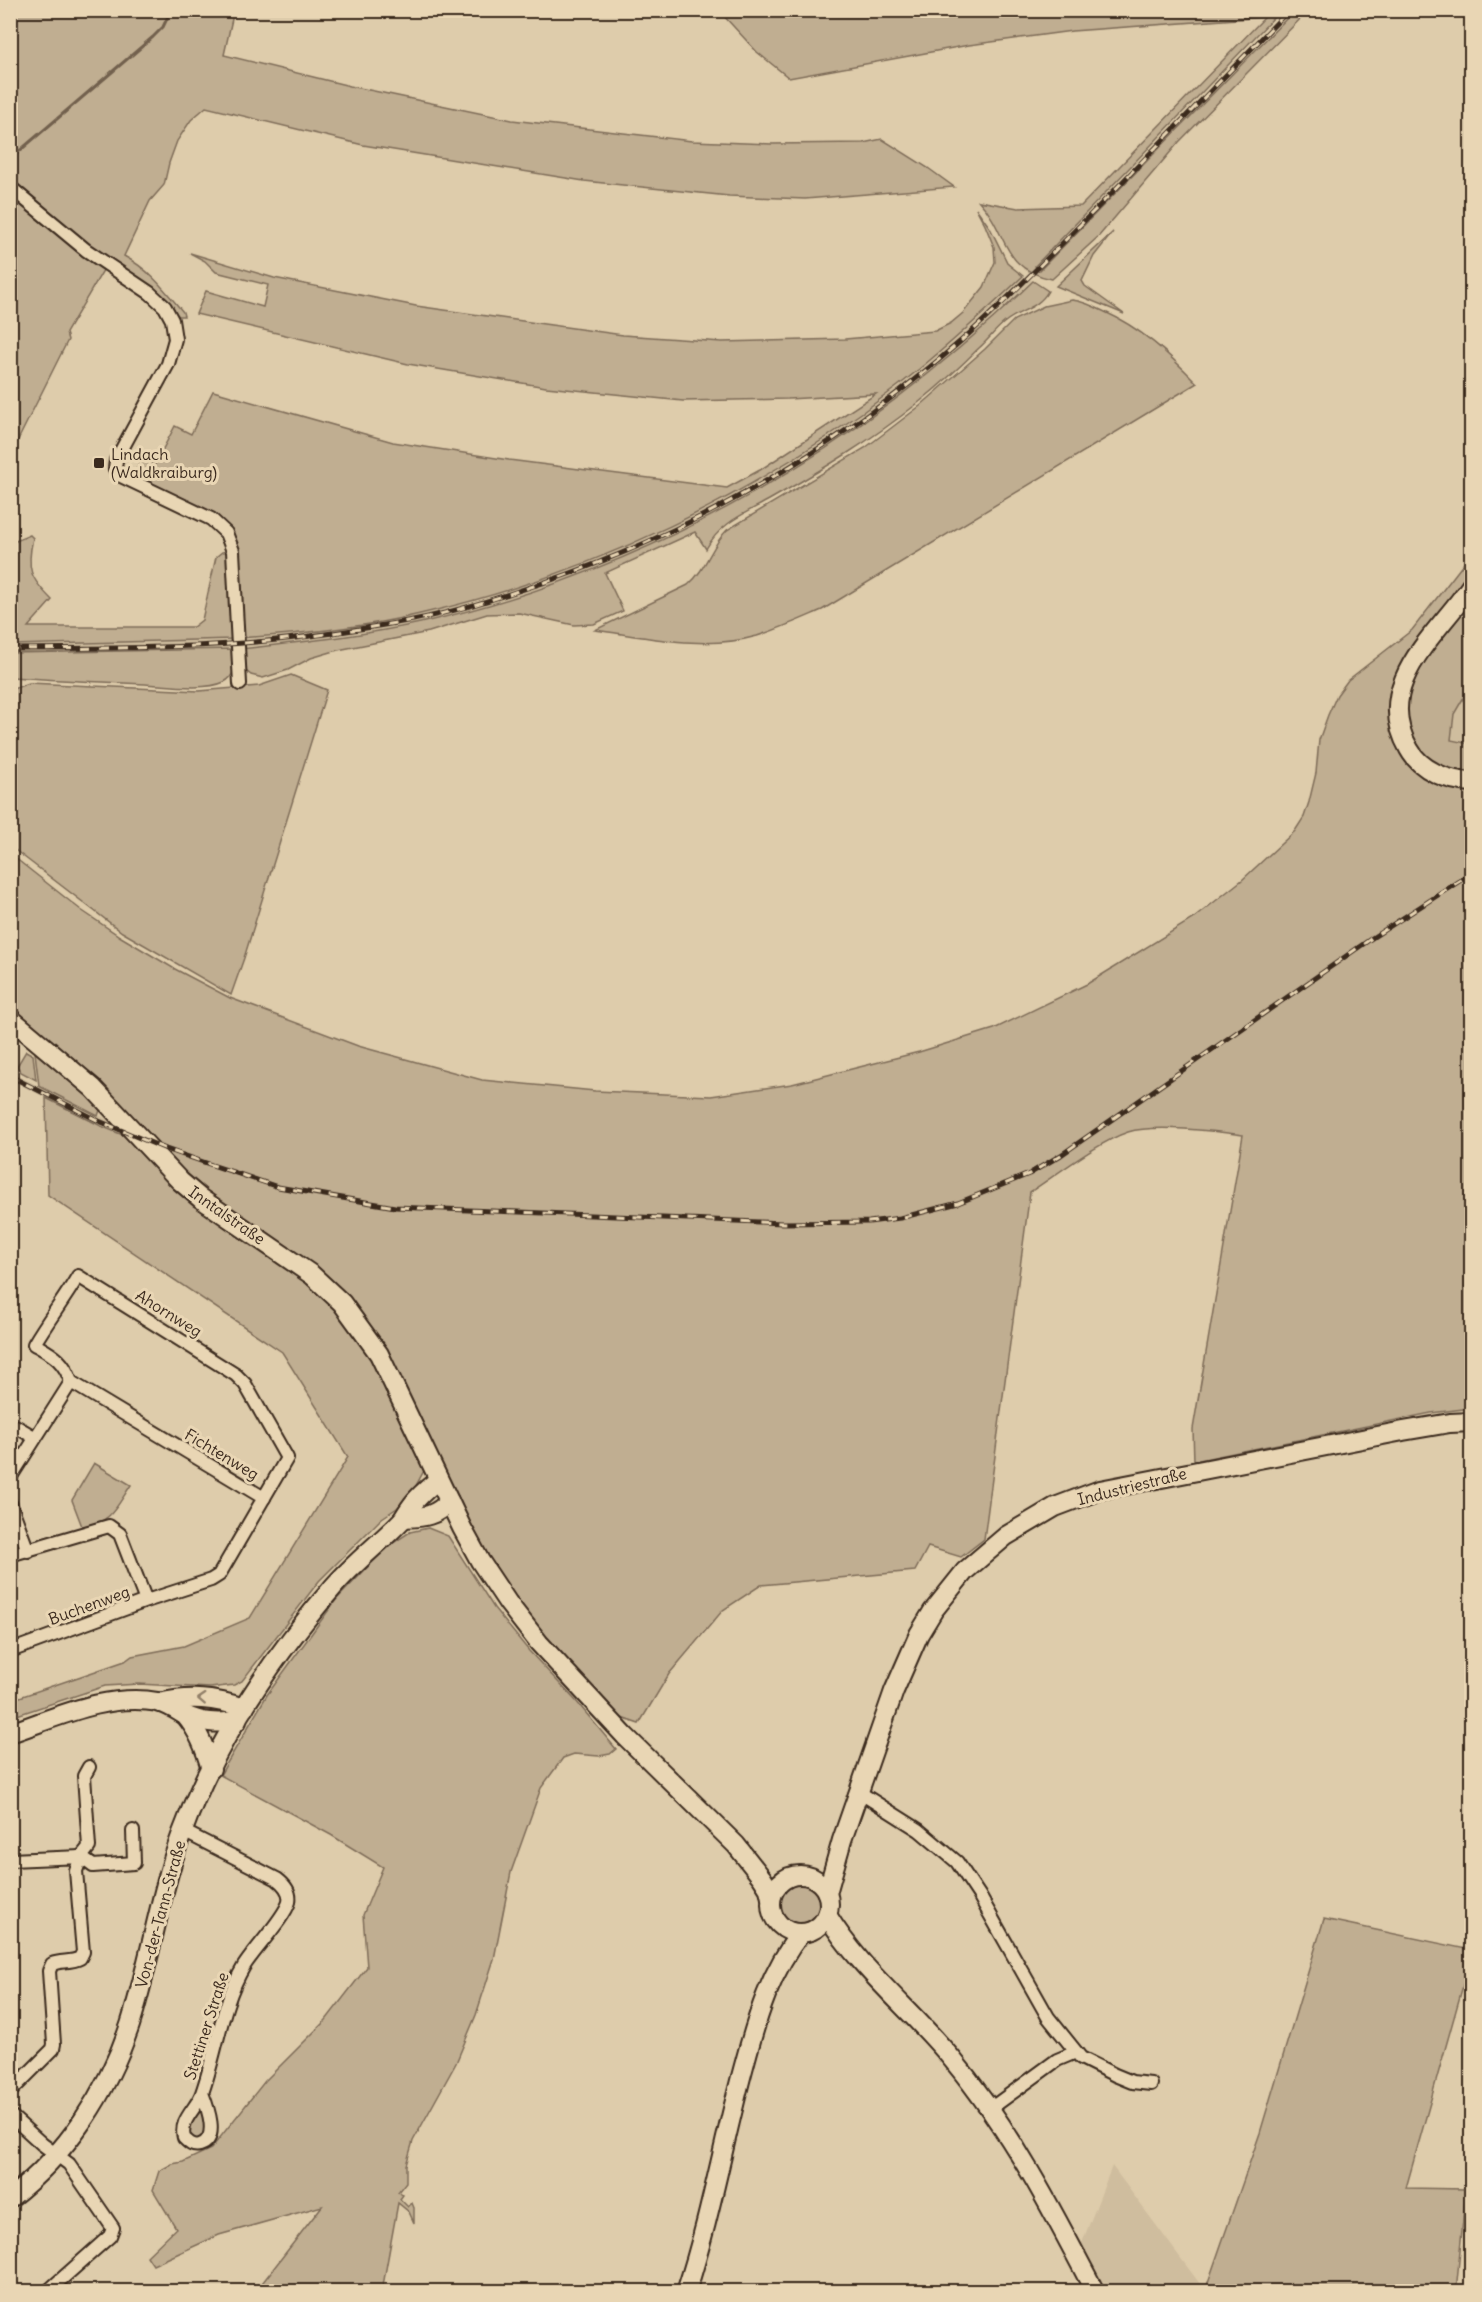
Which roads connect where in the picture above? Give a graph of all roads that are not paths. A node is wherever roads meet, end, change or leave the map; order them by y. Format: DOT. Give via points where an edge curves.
graph roads {
  1 [pos="10,187"];
  2 [pos="1472,584"];
  3 [pos="240,684"];
  4 [pos="1472,782"];
  5 [pos="10,1018"];
  6 [pos="71,1382"];
  7 [pos="1472,1422"];
  8 [pos="10,1423"];
  9 [pos="34,1437"];
  10 [pos="10,1478"];
  11 [pos="438,1480"];
  12 [pos="264,1498"];
  13 [pos="449,1501"];
  14 [pos="10,1503"];
  15 [pos="430,1516"];
  16 [pos="404,1518"];
  17 [pos="462,1528"];
  18 [pos="28,1551"];
  19 [pos="10,1555"];
  20 [pos="146,1601"];
  21 [pos="10,1651"];
  22 [pos="159,1703"];
  23 [pos="241,1714"];
  24 [pos="185,1715"];
  25 [pos="10,1733"];
  26 [pos="89,1767"];
  27 [pos="211,1769"];
  28 [pos="859,1792"];
  29 [pos="133,1831"];
  30 [pos="183,1831"];
  31 [pos="842,1840"];
  32 [pos="736,1845"];
  33 [pos="81,1857"];
  34 [pos="10,1860"];
  35 [pos="810,1876"];
  36 [pos="788,1877"];
  37 [pos="827,1893"];
  38 [pos="771,1898"];
  39 [pos="827,1915"];
  40 [pos="779,1924"];
  41 [pos="807,1932"];
  42 [pos="854,1954"];
  43 [pos="776,1971"];
  44 [pos="1076,2052"];
  45 [pos="1151,2084"];
  46 [pos="10,2092"];
  47 [pos="202,2093"];
  48 [pos="990,2109"];
  49 [pos="10,2115"];
  50 [pos="57,2156"];
  51 [pos="10,2198"];
  52 [pos="47,2292"];
  53 [pos="687,2292"];
  54 [pos="1095,2292"];
  1 -- 3 [label="street" via="86,250 150,293 172,320 175,339 168,364 116,460 115,469 119,476 211,519 226,533 233,550"];
  2 -- 4 [label="street" via="1413,661 1399,695 1398,710 1400,730 1418,760 1442,776"];
  5 -- 11 [label="street, Inntalstraße" via="93,1088 180,1181 330,1290 379,1354"];
  6 -- 9 [label="street"];
  6 -- 12 [label="street, Fichtenweg"];
  6 -- 12 [label="street, Ahornweg" via="67,1368 58,1358 34,1344 78,1276 245,1384 287,1458"];
  7 -- 28 [label="street, Industriestraße" via="1392,1433 1100,1490 1028,1521 965,1571 933,1611 905,1663"];
  8 -- 9 [label="street"];
  9 -- 10 [label="street"];
  11 -- 13 [label="street, Inntalstraße"];
  11 -- 16 [label="street, Von-der-Tann-Straße" via="423,1491"];
  12 -- 20 [label="street, Fichtenweg" via="219,1575"];
  13 -- 15 [label="street"];
  13 -- 17 [label="street, Inntalstraße"];
  14 -- 18 [label="street"];
  15 -- 16 [label="street"];
  15 -- 17 [label="street"];
  16 -- 23 [label="street, Von-der-Tann-Straße" via="334,1586 270,1668"];
  17 -- 32 [label="street, Inntalstraße" via="508,1603 539,1643 625,1736"];
  18 -- 19 [label="street"];
  18 -- 20 [label="street" via="109,1526 114,1528 120,1534"];
  20 -- 21 [label="street, Buchenweg"];
  23 -- 22 [label="street, one-way" via="224,1701 207,1698"];
  22 -- 24 [label="street"];
  22 -- 25 [label="street" via="100,1703"];
  23 -- 24 [label="street" via="211,1723"];
  23 -- 27 [label="street, Von-der-Tann-Straße"];
  24 -- 27 [label="street" via="196,1727"];
  26 -- 33 [label="street" via="84,1776 89,1847"];
  27 -- 30 [label="street, Von-der-Tann-Straße"];
  28 -- 31 [label="street, Industriestraße"];
  28 -- 44 [label="street" via="919,1830 957,1862 980,1895 1048,2017"];
  29 -- 33 [label="street" via="134,1863 93,1866"];
  30 -- 47 [label="street, Stettiner Straße" via="277,1879 290,1899 234,1985"];
  30 -- 50 [label="street, Von-der-Tann-Straße" via="126,2035 94,2103"];
  31 -- 35 [label="street, Industriestraße" via="824,1868"];
  31 -- 37 [label="street, Industriestraße"];
  32 -- 36 [label="street" via="769,1870"];
  32 -- 38 [label="street" via="762,1878"];
  33 -- 34 [label="street"];
  33 -- 46 [label="street" via="76,1871 82,1952 74,1961 52,1964 53,2049"];
  35 -- 36 [label="street"];
  35 -- 37 [label="street"];
  36 -- 38 [label="street"];
  37 -- 39 [label="street"];
  38 -- 40 [label="street" via="771,1910"];
  39 -- 41 [label="street"];
  39 -- 42 [label="street"];
  40 -- 41 [label="street" via="787,1930"];
  40 -- 43 [label="street"];
  41 -- 42 [label="street"];
  41 -- 43 [label="street"];
  42 -- 48 [label="street" via="930,2034"];
  43 -- 53 [label="street" via="746,2059"];
  44 -- 45 [label="street" via="1115,2075"];
  44 -- 48 [label="street" via="1057,2060"];
  48 -- 54 [label="street" via="1029,2168"];
  49 -- 50 [label="street"];
  50 -- 51 [label="street, Von-der-Tann-Straße"];
  50 -- 52 [label="street" via="69,2164 113,2228 110,2236"];
}
